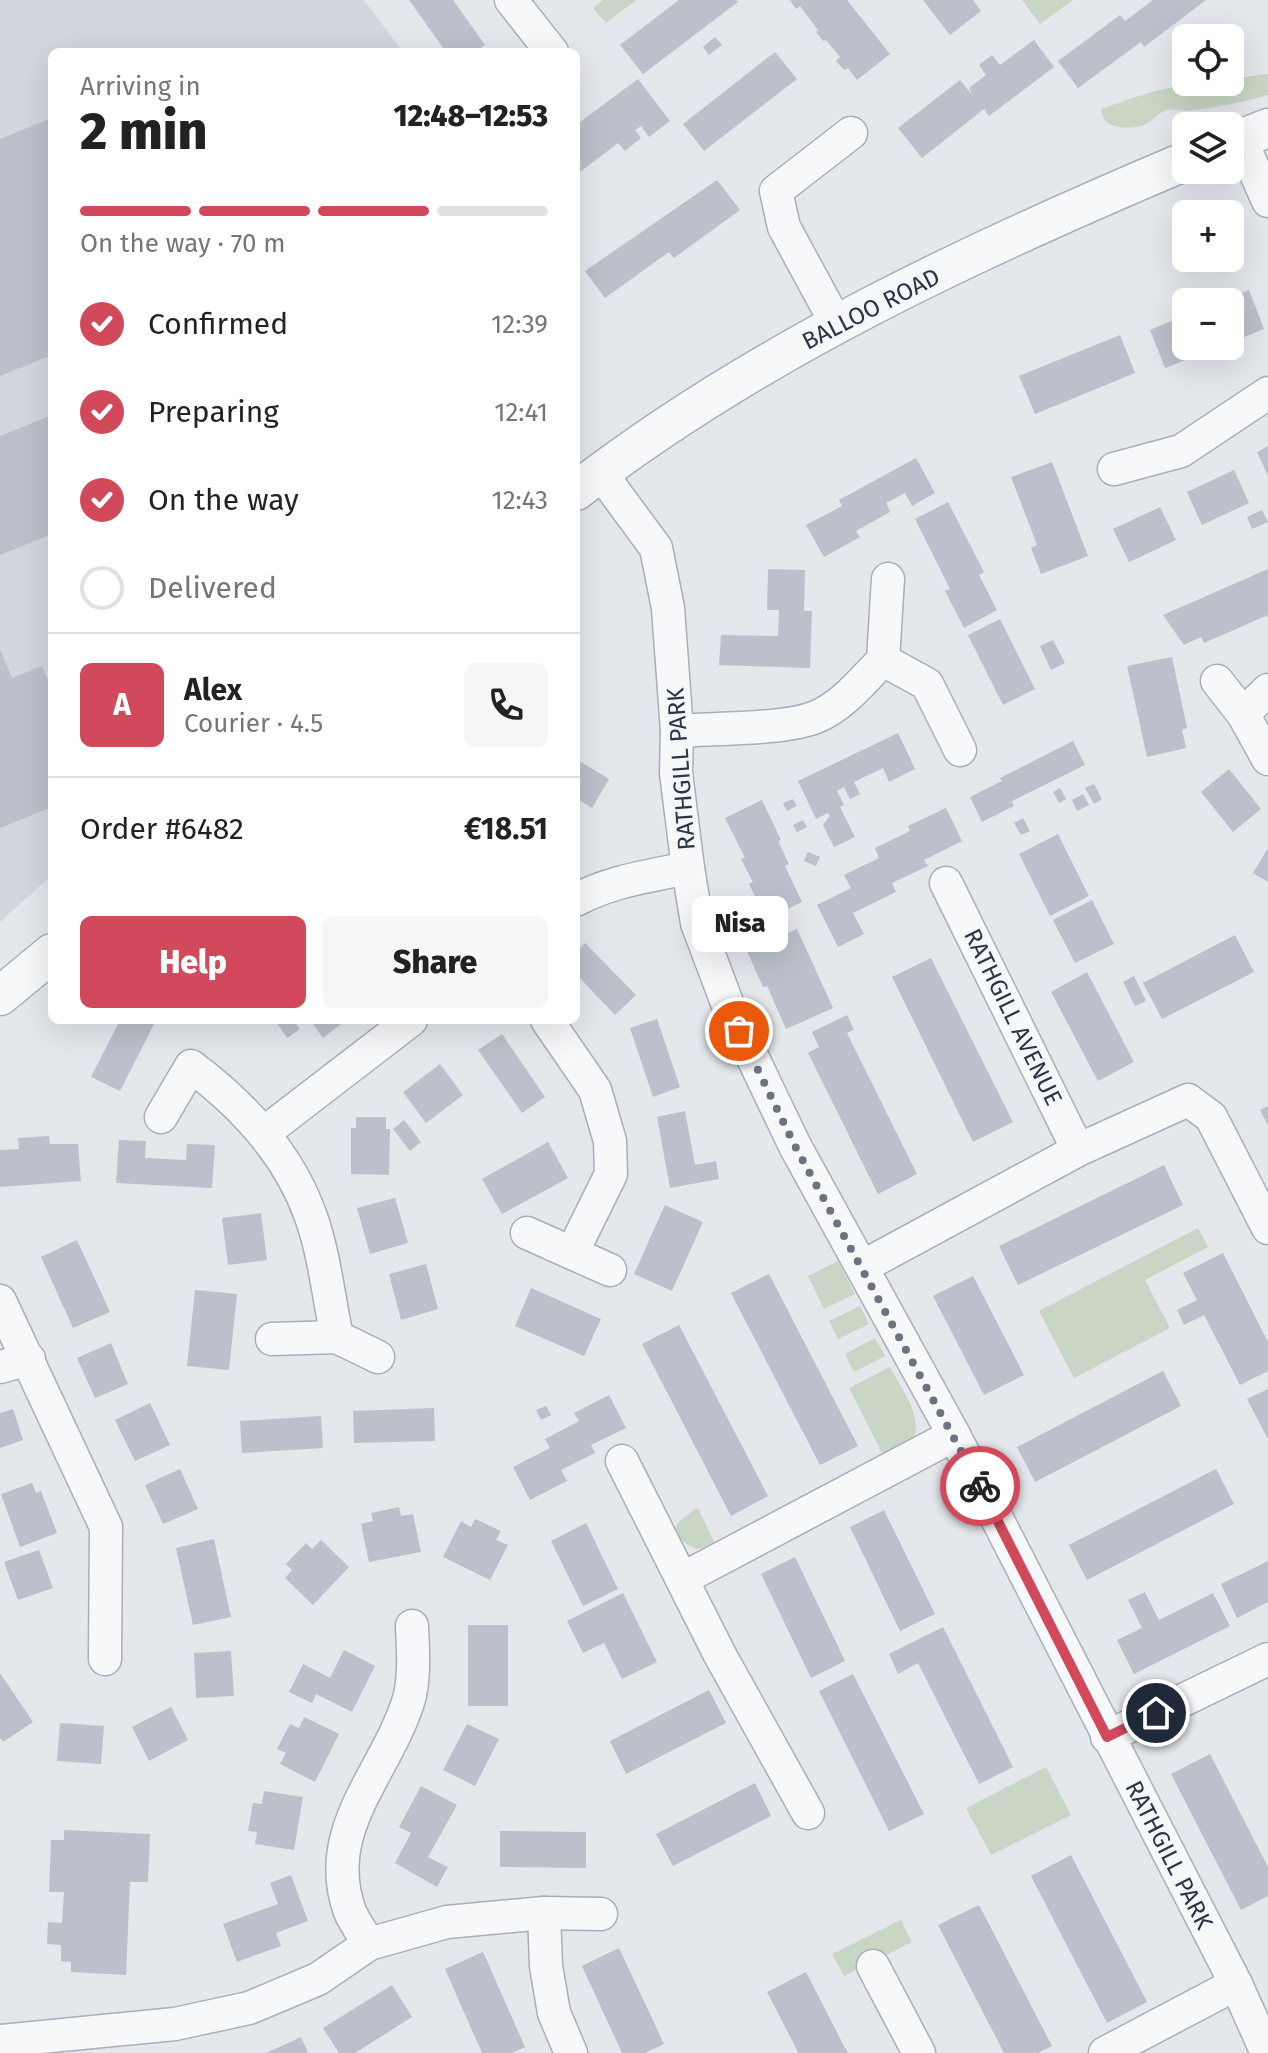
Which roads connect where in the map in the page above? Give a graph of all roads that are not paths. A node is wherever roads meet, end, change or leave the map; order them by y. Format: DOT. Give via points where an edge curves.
graph roads {
  1 [pos="511,0"];
  2 [pos="549,48"];
  3 [pos="851,133"];
  4 [pos="1246,136"];
  5 [pos="1172,167"];
  6 [pos="1268,201"];
  7 [pos="836,323"];
  8 [pos="1268,393"];
  9 [pos="1114,469"];
  10 [pos="588,482"];
  11 [pos="888,579"];
  12 [pos="883,660"];
  13 [pos="1217,681"];
  14 [pos="1268,690"];
  15 [pos="1243,714"];
  16 [pos="677,731"];
  17 [pos="960,750"];
  18 [pos="1268,759"];
  19 [pos="688,868"];
  20 [pos="946,883"];
  21 [pos="580,898"];
  22 [pos="48,956"];
  23 [pos="0,996"];
  24 [pos="406,1024"];
  25 [pos="550,1024"];
  26 [pos="161,1117"];
  27 [pos="264,1133"];
  28 [pos="1078,1150"];
  29 [pos="1268,1228"];
  30 [pos="527,1233"];
  31 [pos="572,1253"];
  32 [pos="862,1267"];
  33 [pos="610,1270"];
  34 [pos="0,1301"];
  35 [pos="337,1337"];
  36 [pos="272,1339"];
  37 [pos="378,1357"];
  38 [pos="14,1363"];
  39 [pos="954,1435"];
  40 [pos="622,1461"];
  41 [pos="682,1579"];
  42 [pos="412,1626"];
  43 [pos="105,1659"];
  44 [pos="1268,1659"];
  45 [pos="1107,1737"];
  46 [pos="808,1813"];
  47 [pos="544,1913"];
  48 [pos="601,1914"];
  49 [pos="369,1944"];
  50 [pos="873,1966"];
  51 [pos="1236,1984"];
  52 [pos="0,2041"];
  53 [pos="571,2053"];
  54 [pos="919,2053"];
  55 [pos="1105,2053"];
  56 [pos="1267,2053"];
  1 -- 2 [label="street"];
  3 -- 7 [label="street" via="776,191 784,227"];
  4 -- 6 [label="street"];
  5 -- 7 [label="street, BALLOO ROAD"];
  7 -- 10 [label="street, BALLOO ROAD" via="726,387"];
  8 -- 9 [label="street" via="1181,451"];
  10 -- 16 [label="street, RATHGILL PARK" via="656,548 668,608"];
  11 -- 12 [label="street"];
  12 -- 16 [label="street" via="842,701 816,717"];
  12 -- 17 [label="street" via="927,684"];
  13 -- 15 [label="street"];
  14 -- 15 [label="street"];
  15 -- 18 [label="street"];
  16 -- 19 [label="street, RATHGILL PARK" via="676,773"];
  19 -- 21 [label="street" via="624,880"];
  19 -- 32 [label="street, RATHGILL PARK" via="697,923 729,1008 795,1146"];
  20 -- 28 [label="street, RATHGILL AVENUE"];
  22 -- 23 [label="street"];
  24 -- 27 [label="street"];
  25 -- 31 [label="street" via="595,1090 610,1141 611,1174"];
  26 -- 27 [label="street" via="191,1066 223,1089"];
  27 -- 35 [label="street" via="312,1218"];
  28 -- 29 [label="street" via="1188,1100 1211,1117"];
  28 -- 32 [label="street"];
  30 -- 31 [label="street"];
  31 -- 33 [label="street"];
  32 -- 39 [label="street, RATHGILL PARK"];
  34 -- 38 [label="street"];
  35 -- 36 [label="street"];
  35 -- 37 [label="street"];
  38 -- 43 [label="street" via="106,1527"];
  39 -- 41 [label="street"];
  39 -- 45 [label="street, RATHGILL PARK"];
  40 -- 41 [label="street"];
  41 -- 46 [label="street"];
  42 -- 49 [label="street" via="409,1698 351,1818 340,1868 351,1913"];
  44 -- 45 [label="street"];
  45 -- 51 [label="street, RATHGILL PARK"];
  47 -- 48 [label="street"];
  47 -- 49 [label="street" via="447,1922"];
  47 -- 53 [label="street" via="554,2013"];
  49 -- 52 [label="street" via="318,1979 249,2008 175,2024"];
  50 -- 54 [label="street"];
  51 -- 55 [label="street"];
  51 -- 56 [label="street, RATHGILL PARK"];
}
